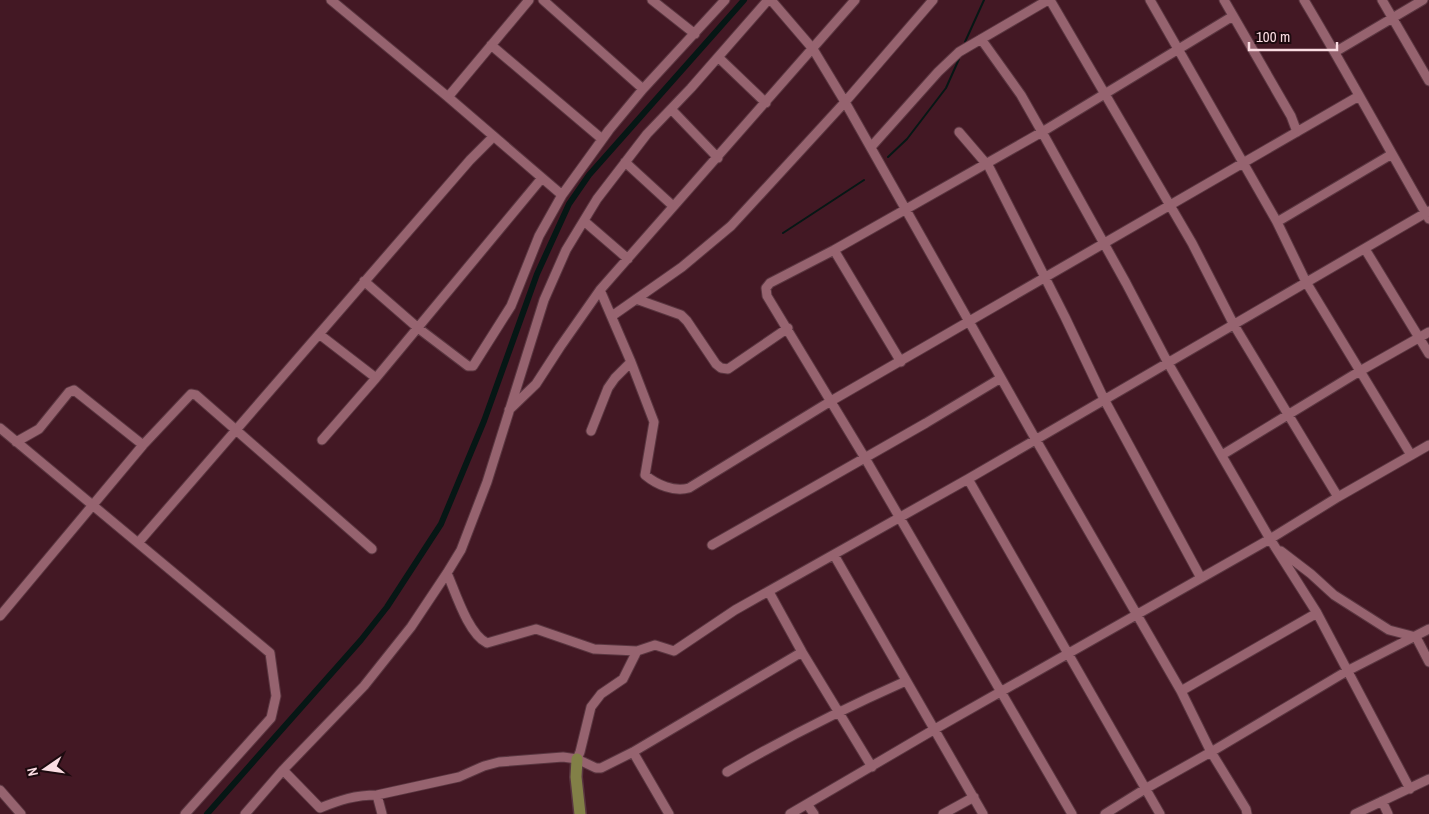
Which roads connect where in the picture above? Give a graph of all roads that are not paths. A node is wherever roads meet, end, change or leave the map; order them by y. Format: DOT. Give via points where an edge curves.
graph roads {
  1 [pos="331,0"];
  2 [pos="529,0"];
  3 [pos="543,0"];
  4 [pos="652,0"];
  5 [pos="725,0"];
  6 [pos="770,0"];
  7 [pos="855,0"];
  8 [pos="933,0"];
  9 [pos="1049,0"];
  10 [pos="1150,0"];
  11 [pos="1224,0"];
  12 [pos="1304,0"];
  13 [pos="1382,0"];
  14 [pos="1424,0"];
  15 [pos="1233,16"];
  16 [pos="1393,18"];
  17 [pos="695,34"];
  18 [pos="981,39"];
  19 [pos="491,44"];
  20 [pos="813,49"];
  21 [pos="1178,50"];
  22 [pos="1335,52"];
  23 [pos="718,57"];
  24 [pos="1429,81"];
  25 [pos="643,89"];
  26 [pos="1106,94"];
  27 [pos="1359,96"];
  28 [pos="448,97"];
  29 [pos="845,102"];
  30 [pos="766,103"];
  31 [pos="671,109"];
  32 [pos="959,132"];
  33 [pos="1042,132"];
  34 [pos="1297,132"];
  35 [pos="493,137"];
  36 [pos="602,139"];
  37 [pos="871,147"];
  38 [pos="1392,154"];
  39 [pos="718,158"];
  40 [pos="625,162"];
  41 [pos="986,163"];
  42 [pos="1244,163"];
  43 [pos="542,178"];
  44 [pos="562,195"];
  45 [pos="1170,205"];
  46 [pos="673,206"];
  47 [pos="906,208"];
  48 [pos="1428,214"];
  49 [pos="584,221"];
  50 [pos="1278,222"];
  51 [pos="1104,243"];
  52 [pos="1365,249"];
  53 [pos="834,250"];
  54 [pos="628,259"];
  55 [pos="1045,278"];
  56 [pos="364,281"];
  57 [pos="1306,282"];
  58 [pos="600,290"];
  59 [pos="636,299"];
  60 [pos="612,316"];
  61 [pos="969,322"];
  62 [pos="1234,325"];
  63 [pos="418,328"];
  64 [pos="788,328"];
  65 [pos="1429,332"];
  66 [pos="319,334"];
  67 [pos="1420,337"];
  68 [pos="1429,354"];
  69 [pos="631,362"];
  70 [pos="901,362"];
  71 [pos="1168,363"];
  72 [pos="1360,371"];
  73 [pos="376,378"];
  74 [pos="1001,378"];
  75 [pos="1104,399"];
  76 [pos="832,401"];
  77 [pos="509,410"];
  78 [pos="1288,415"];
  79 [pos="0,428"];
  80 [pos="236,430"];
  81 [pos="591,431"];
  82 [pos="322,440"];
  83 [pos="1036,440"];
  84 [pos="16,442"];
  85 [pos="1429,444"];
  86 [pos="143,445"];
  87 [pos="1222,455"];
  88 [pos="1411,455"];
  89 [pos="865,458"];
  90 [pos="968,479"];
  91 [pos="1338,497"];
  92 [pos="92,505"];
  93 [pos="899,517"];
  94 [pos="1270,540"];
  95 [pos="138,544"];
  96 [pos="712,545"];
  97 [pos="372,549"];
  98 [pos="834,555"];
  99 [pos="447,573"];
  100 [pos="1202,578"];
  101 [pos="769,592"];
  102 [pos="1317,613"];
  103 [pos="0,616"];
  104 [pos="1137,616"];
  105 [pos="1429,629"];
  106 [pos="1416,637"];
  107 [pos="637,651"];
  108 [pos="802,652"];
  109 [pos="1069,653"];
  110 [pos="1429,662"];
  111 [pos="1347,671"];
  112 [pos="906,681"];
  113 [pos="1181,691"];
  114 [pos="1001,692"];
  115 [pos="838,712"];
  116 [pos="935,729"];
  117 [pos="633,752"];
  118 [pos="1212,752"];
  119 [pos="577,759"];
  120 [pos="872,766"];
  121 [pos="283,770"];
  122 [pos="727,772"];
  123 [pos="1429,779"];
  124 [pos="1145,789"];
  125 [pos="1410,789"];
  126 [pos="0,790"];
  127 [pos="377,795"];
  128 [pos="974,797"];
  129 [pos="1382,801"];
  130 [pos="807,804"];
  131 [pos="21,814"];
  132 [pos="185,814"];
  133 [pos="244,814"];
  134 [pos="382,814"];
  135 [pos="580,814"];
  136 [pos="669,814"];
  137 [pos="790,814"];
  138 [pos="814,814"];
  139 [pos="943,814"];
  140 [pos="983,814"];
  141 [pos="1072,814"];
  142 [pos="1106,814"];
  143 [pos="1160,814"];
  144 [pos="1247,814"];
  145 [pos="1354,814"];
  146 [pos="1388,814"];
  1 -- 28 [label="street"];
  2 -- 19 [label="street"];
  3 -- 25 [label="street"];
  4 -- 17 [label="street"];
  5 -- 17 [label="street"];
  6 -- 20 [label="street"];
  6 -- 23 [label="street"];
  7 -- 20 [label="street"];
  8 -- 29 [label="street"];
  9 -- 18 [label="street"];
  9 -- 26 [label="street"];
  10 -- 21 [label="street"];
  11 -- 15 [label="street"];
  12 -- 22 [label="street"];
  13 -- 16 [label="street"];
  14 -- 16 [label="street"];
  15 -- 21 [label="street"];
  15 -- 34 [label="street"];
  16 -- 22 [label="street"];
  16 -- 24 [label="street"];
  17 -- 25 [label="street"];
  18 -- 33 [label="street"];
  18 -- 37 [label="street" via="938,72"];
  19 -- 28 [label="street"];
  19 -- 36 [label="street"];
  20 -- 29 [label="street"];
  20 -- 30 [label="street"];
  21 -- 26 [label="street"];
  21 -- 42 [label="street"];
  22 -- 27 [label="street"];
  23 -- 30 [label="street"];
  23 -- 31 [label="street"];
  25 -- 36 [label="street"];
  26 -- 33 [label="street"];
  26 -- 45 [label="street"];
  27 -- 34 [label="street"];
  27 -- 38 [label="street"];
  28 -- 35 [label="street"];
  29 -- 37 [label="street"];
  29 -- 59 [label="street" via="731,226 682,267"];
  30 -- 39 [label="street"];
  31 -- 39 [label="street"];
  31 -- 40 [label="street"];
  32 -- 41 [label="street"];
  33 -- 41 [label="street"];
  33 -- 51 [label="street"];
  34 -- 42 [label="street"];
  35 -- 43 [label="street"];
  35 -- 56 [label="street"];
  36 -- 44 [label="street"];
  37 -- 47 [label="street"];
  38 -- 48 [label="street"];
  38 -- 50 [label="street"];
  39 -- 46 [label="street"];
  40 -- 46 [label="street"];
  40 -- 49 [label="street"];
  41 -- 47 [label="street"];
  41 -- 55 [label="street"];
  42 -- 45 [label="street"];
  42 -- 50 [label="street"];
  43 -- 44 [label="street"];
  43 -- 63 [label="street"];
  44 -- 63 [label="street" via="539,236 511,306 473,366 468,366"];
  45 -- 51 [label="street"];
  45 -- 62 [label="street"];
  46 -- 54 [label="street"];
  47 -- 53 [label="street"];
  47 -- 61 [label="street"];
  48 -- 52 [label="street"];
  49 -- 54 [label="street"];
  49 -- 77 [label="street" via="566,250 544,300"];
  50 -- 57 [label="street"];
  51 -- 55 [label="street"];
  51 -- 71 [label="street"];
  52 -- 57 [label="street"];
  52 -- 67 [label="street"];
  53 -- 64 [label="street" via="766,288 767,296"];
  53 -- 70 [label="street"];
  54 -- 58 [label="street"];
  55 -- 61 [label="street"];
  55 -- 75 [label="street"];
  56 -- 63 [label="street"];
  56 -- 66 [label="street"];
  57 -- 62 [label="street"];
  57 -- 72 [label="street"];
  58 -- 60 [label="street"];
  58 -- 77 [label="street" via="536,384"];
  59 -- 60 [label="street"];
  59 -- 64 [label="street" via="681,315 720,368 728,369"];
  60 -- 69 [label="street"];
  61 -- 70 [label="street"];
  61 -- 74 [label="street"];
  62 -- 71 [label="street"];
  62 -- 78 [label="street"];
  63 -- 73 [label="street"];
  64 -- 76 [label="street"];
  65 -- 67 [label="street"];
  66 -- 73 [label="street"];
  66 -- 80 [label="street"];
  67 -- 68 [label="street"];
  67 -- 72 [label="street"];
  69 -- 76 [label="street" via="654,422 645,475 673,489 689,488"];
  69 -- 81 [label="street" via="608,388"];
  70 -- 76 [label="street"];
  71 -- 75 [label="street"];
  71 -- 87 [label="street"];
  72 -- 78 [label="street"];
  72 -- 88 [label="street"];
  73 -- 82 [label="street"];
  74 -- 83 [label="street"];
  74 -- 89 [label="street"];
  75 -- 83 [label="street"];
  75 -- 100 [label="street"];
  76 -- 89 [label="street"];
  77 -- 99 [label="street" via="461,550"];
  78 -- 87 [label="street"];
  78 -- 91 [label="street"];
  79 -- 84 [label="street"];
  80 -- 86 [label="street" via="191,394"];
  80 -- 95 [label="street"];
  80 -- 97 [label="street"];
  83 -- 90 [label="street"];
  83 -- 104 [label="street"];
  84 -- 86 [label="street" via="40,429 74,390"];
  84 -- 92 [label="street"];
  85 -- 88 [label="street"];
  86 -- 92 [label="street"];
  87 -- 94 [label="street"];
  88 -- 91 [label="street"];
  89 -- 93 [label="street"];
  89 -- 96 [label="street"];
  90 -- 93 [label="street"];
  90 -- 109 [label="street"];
  91 -- 94 [label="street"];
  92 -- 95 [label="street"];
  92 -- 103 [label="street"];
  93 -- 98 [label="street"];
  93 -- 114 [label="street"];
  94 -- 100 [label="street"];
  94 -- 102 [label="street"];
  94 -- 106 [label="street" via="1334,595 1389,630"];
  95 -- 132 [label="street" via="270,653 276,684 271,718"];
  98 -- 101 [label="street"];
  98 -- 112 [label="street"];
  99 -- 107 [label="street" via="468,622 477,636 487,643 536,629 592,648"];
  99 -- 121 [label="street" via="411,627 364,686"];
  100 -- 104 [label="street"];
  101 -- 107 [label="street" via="735,610 674,651 655,646"];
  101 -- 108 [label="street"];
  102 -- 111 [label="street"];
  102 -- 113 [label="street"];
  104 -- 109 [label="street"];
  104 -- 113 [label="street"];
  105 -- 106 [label="street"];
  106 -- 110 [label="street"];
  106 -- 111 [label="street"];
  107 -- 119 [label="street" via="623,680 601,694 590,707"];
  108 -- 115 [label="street"];
  108 -- 117 [label="street"];
  109 -- 114 [label="street"];
  109 -- 124 [label="street"];
  111 -- 118 [label="street"];
  111 -- 125 [label="street"];
  112 -- 115 [label="street"];
  112 -- 116 [label="street"];
  113 -- 118 [label="street"];
  114 -- 116 [label="street"];
  114 -- 141 [label="street"];
  115 -- 120 [label="street"];
  115 -- 122 [label="street"];
  116 -- 120 [label="street"];
  116 -- 128 [label="street"];
  117 -- 119 [label="street" via="601,768"];
  117 -- 136 [label="street"];
  118 -- 124 [label="street"];
  118 -- 144 [label="street"];
  119 -- 127 [label="street" via="555,757 491,763 458,777"];
  119 -- 135 [label="main road"];
  120 -- 130 [label="street"];
  121 -- 127 [label="street" via="320,808 343,798"];
  121 -- 133 [label="street"];
  123 -- 125 [label="street"];
  124 -- 142 [label="street"];
  124 -- 143 [label="street"];
  125 -- 129 [label="street"];
  126 -- 131 [label="street"];
  127 -- 134 [label="street"];
  128 -- 139 [label="street"];
  128 -- 140 [label="street"];
  129 -- 145 [label="street"];
  129 -- 146 [label="street"];
  130 -- 137 [label="street"];
  130 -- 138 [label="street"];
}
